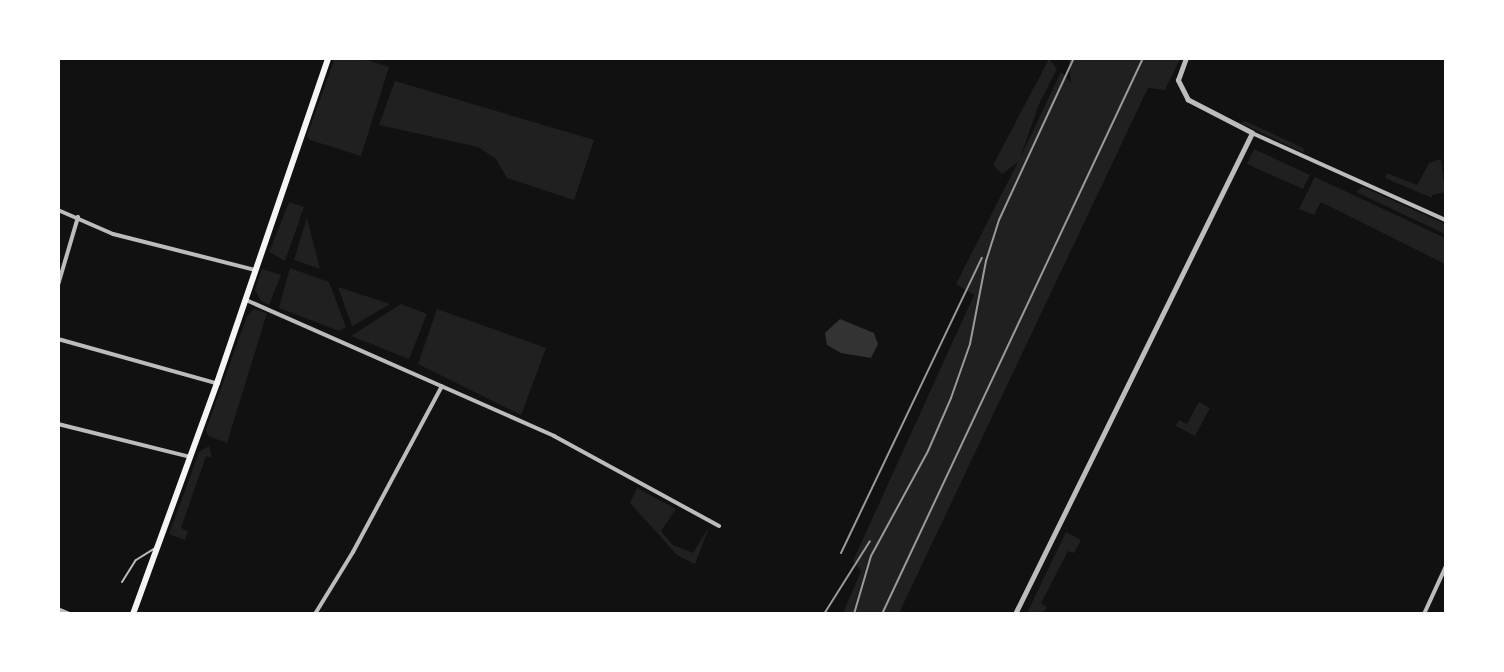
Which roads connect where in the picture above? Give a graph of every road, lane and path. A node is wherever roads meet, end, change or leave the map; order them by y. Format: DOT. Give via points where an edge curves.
graph roads {
  1 [pos="328,58"];
  2 [pos="1186,58"];
  3 [pos="1252,133"];
  4 [pos="58,210"];
  5 [pos="78,217"];
  6 [pos="1446,220"];
  7 [pos="256,270"];
  8 [pos="58,285"];
  9 [pos="246,300"];
  10 [pos="58,339"];
  11 [pos="217,383"];
  12 [pos="442,386"];
  13 [pos="58,424"];
  14 [pos="190,457"];
  15 [pos="719,526"];
  16 [pos="157,546"];
  17 [pos="1446,566"];
  18 [pos="122,582"];
  19 [pos="58,609"];
  20 [pos="69,614"];
  21 [pos="133,614"];
  22 [pos="315,614"];
  23 [pos="1014,614"];
  24 [pos="1424,614"];
  1 -- 7 [label="main road"];
  2 -- 3 [label="street" via="1178,80 1188,100"];
  3 -- 6 [label="street"];
  3 -- 23 [label="street"];
  4 -- 5 [label="street"];
  5 -- 7 [label="street" via="113,234"];
  5 -- 8 [label="street"];
  7 -- 9 [label="main road"];
  9 -- 11 [label="main road"];
  9 -- 12 [label="street"];
  10 -- 11 [label="street"];
  11 -- 14 [label="main road"];
  12 -- 15 [label="street" via="554,436"];
  12 -- 22 [label="street" via="353,552"];
  13 -- 14 [label="street"];
  14 -- 16 [label="main road"];
  16 -- 18 [label="lane" via="136,560"];
  16 -- 21 [label="main road"];
  17 -- 24 [label="street"];
  19 -- 20 [label="street"];
}
